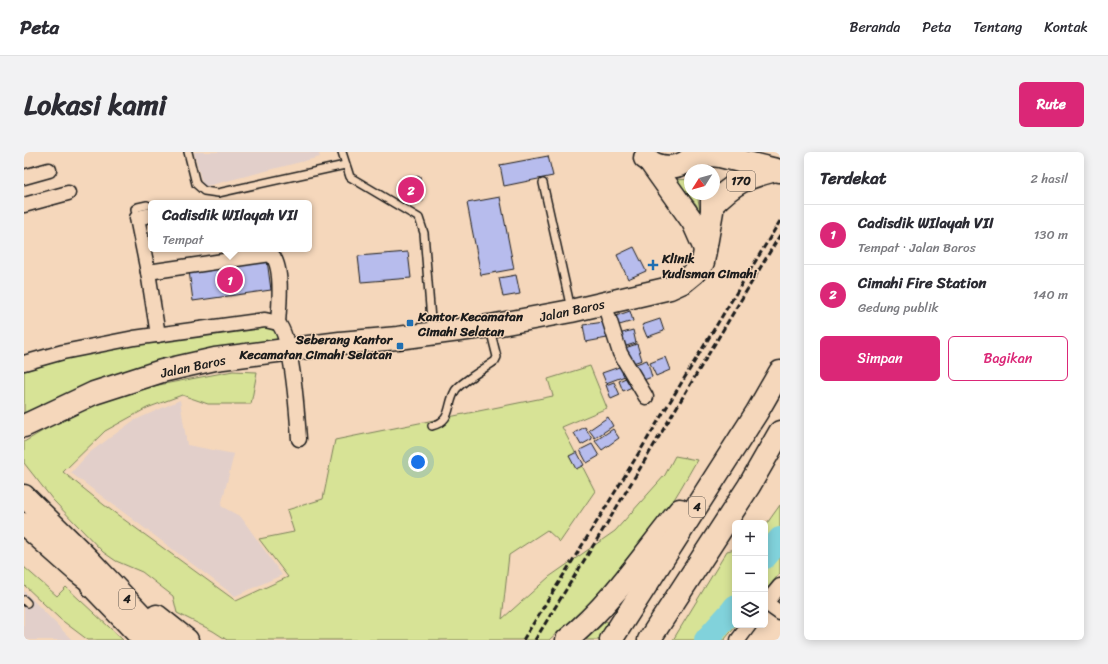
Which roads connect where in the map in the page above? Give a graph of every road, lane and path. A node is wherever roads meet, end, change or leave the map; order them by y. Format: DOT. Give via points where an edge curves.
graph roads {
  1 [pos="188,152"];
  2 [pos="342,152"];
  3 [pos="646,157"];
  4 [pos="697,160"];
  5 [pos="346,165"];
  6 [pos="49,170"];
  7 [pos="778,171"];
  8 [pos="24,177"];
  9 [pos="543,183"];
  10 [pos="68,193"];
  11 [pos="720,194"];
  12 [pos="712,200"];
  13 [pos="24,205"];
  14 [pos="145,213"];
  15 [pos="705,249"];
  16 [pos="148,272"];
  17 [pos="604,303"];
  18 [pos="571,311"];
  19 [pos="278,323"];
  20 [pos="490,326"];
  21 [pos="432,333"];
  22 [pos="158,335"];
  23 [pos="288,349"];
  24 [pos="24,363"];
  25 [pos="780,372"];
  26 [pos="646,397"];
  27 [pos="757,412"];
  28 [pos="24,426"];
  29 [pos="432,426"];
  30 [pos="780,432"];
  31 [pos="300,439"];
  32 [pos="24,496"];
  33 [pos="24,524"];
  34 [pos="83,565"];
  35 [pos="780,586"];
  36 [pos="768,600"];
  37 [pos="768,606"];
  38 [pos="780,613"];
  39 [pos="747,628"];
  40 [pos="144,640"];
  41 [pos="164,640"];
  42 [pos="187,640"];
  43 [pos="567,640"];
  44 [pos="611,640"];
  45 [pos="649,640"];
  46 [pos="738,640"];
  1 -- 5 [label="lane" via="196,184 204,191 218,193"];
  2 -- 5 [label="lane"];
  3 -- 4 [label="main road, 170" via="667,168"];
  3 -- 15 [label="main road, 170" via="693,222"];
  4 -- 7 [label="main road, 170" via="711,155 720,156"];
  5 -- 21 [label="lane" via="350,177 420,218 424,233"];
  6 -- 8 [label="street"];
  7 -- 11 [label="main road, 170" via="750,177"];
  9 -- 18 [label="lane"];
  10 -- 13 [label="street"];
  12 -- 15 [label="main road, Jalan Baros / 170"];
  14 -- 16 [label="street"];
  15 -- 17 [label="main road, Jalan Baros / 170" via="703,262 683,282 656,292"];
  16 -- 19 [label="street" via="271,254 275,258 280,283"];
  16 -- 22 [label="street"];
  17 -- 18 [label="main road, Jalan Baros / 170"];
  17 -- 26 [label="street" via="620,354"];
  18 -- 20 [label="main road, Jalan Baros / 170"];
  19 -- 22 [label="street" via="266,320"];
  19 -- 23 [label="street" via="283,330"];
  20 -- 21 [label="main road, Jalan Baros / 170"];
  20 -- 29 [label="lane" via="497,358 455,390 445,420"];
  21 -- 23 [label="main road, Jalan Baros / 170"];
  22 -- 24 [label="street" via="63,352"];
  23 -- 28 [label="main road, Jalan Baros / 170" via="215,359 162,372 94,393"];
  23 -- 31 [label="street" via="296,390"];
  25 -- 27 [label="main road, 4"];
  27 -- 43 [label="main road" via="613,595"];
  27 -- 44 [label="main road, 4"];
  30 -- 45 [label="main road"];
  32 -- 34 [label="main road, 4"];
  33 -- 34 [label="main road, 4"];
  34 -- 40 [label="main road"];
  34 -- 41 [label="main road, 4"];
  34 -- 42 [label="main road"];
  35 -- 36 [label="street"];
  37 -- 38 [label="street"];
  39 -- 46 [label="street"];
}
